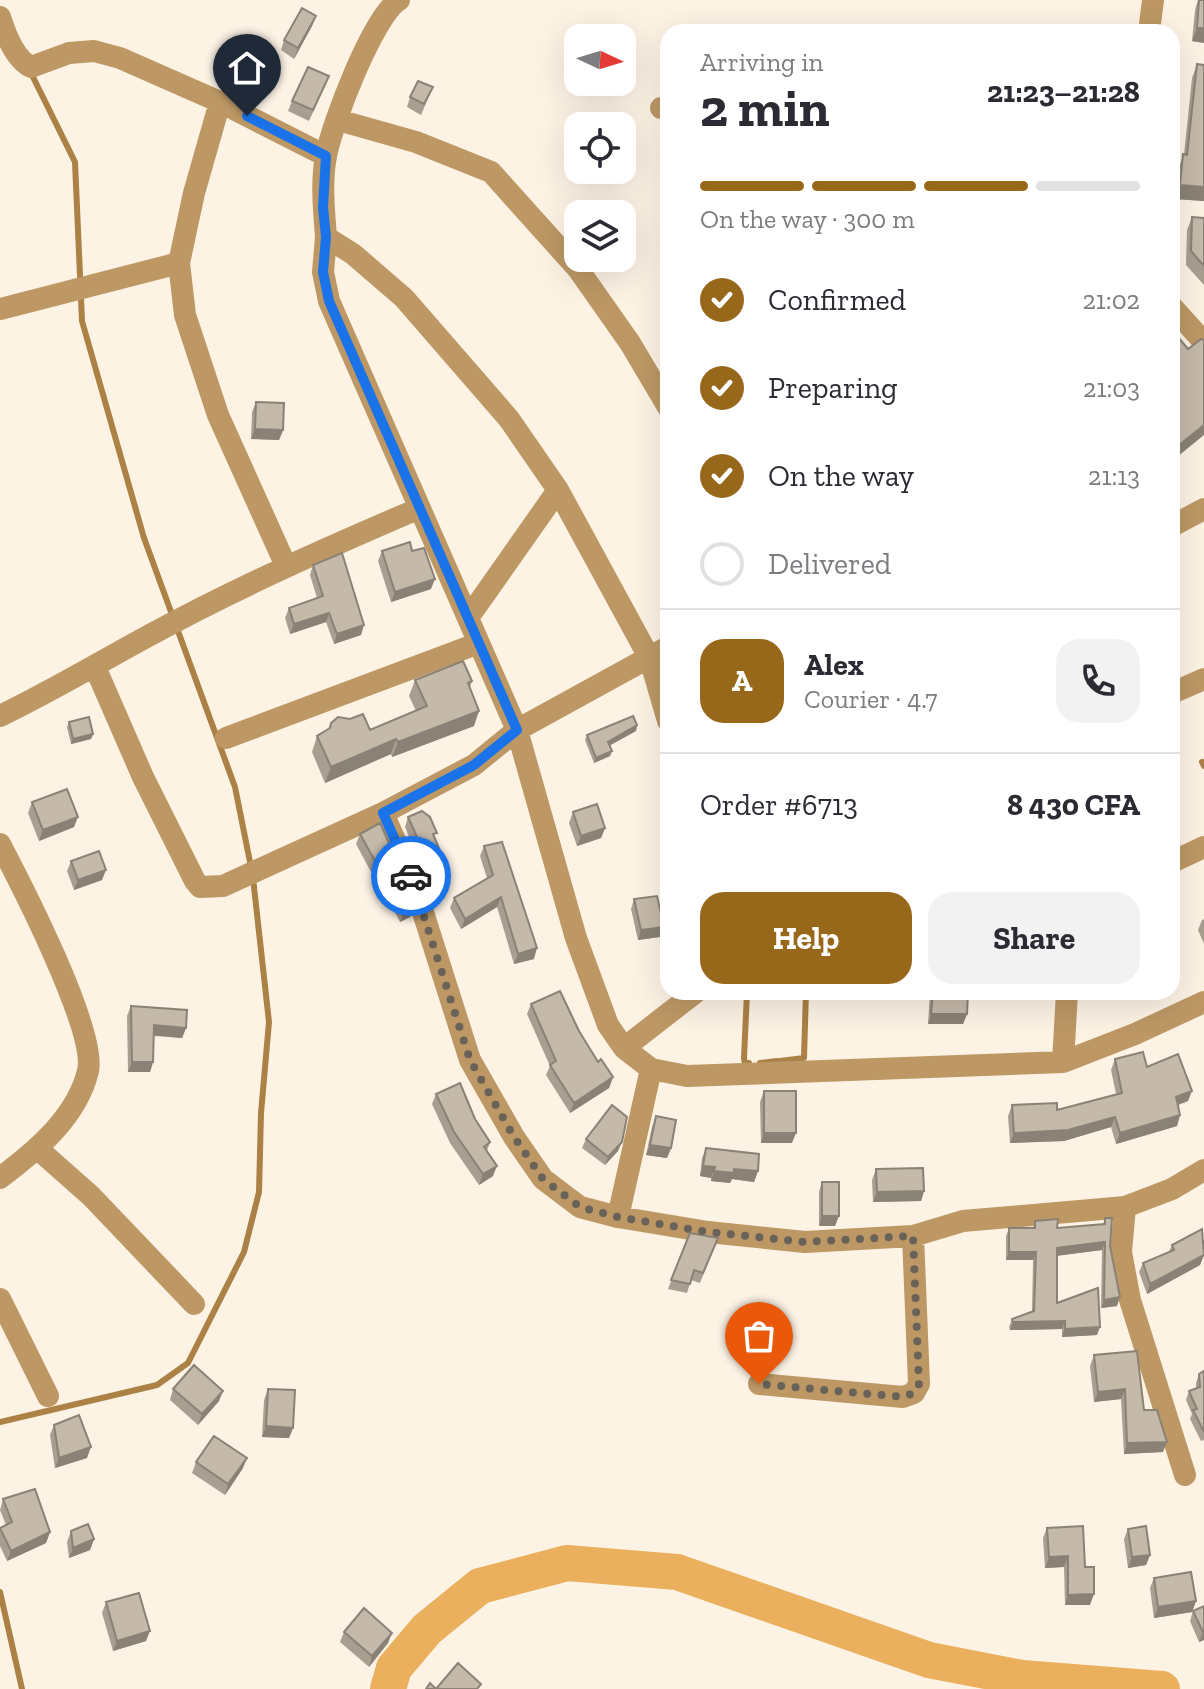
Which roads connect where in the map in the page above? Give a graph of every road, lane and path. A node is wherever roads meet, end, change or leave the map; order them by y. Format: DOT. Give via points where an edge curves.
graph roads {
  1 [pos="399,0"];
  2 [pos="1153,0"];
  3 [pos="0,17"];
  4 [pos="1150,24"];
  5 [pos="220,102"];
  6 [pos="338,120"];
  7 [pos="326,156"];
  8 [pos="326,237"];
  9 [pos="179,263"];
  10 [pos="0,309"];
  11 [pos="1180,316"];
  12 [pos="1204,342"];
  13 [pos="660,394"];
  14 [pos="558,490"];
  15 [pos="420,508"];
  16 [pos="1204,509"];
  17 [pos="1180,522"];
  18 [pos="286,566"];
  19 [pos="468,618"];
  20 [pos="479,643"];
  21 [pos="659,653"];
  22 [pos="95,667"];
  23 [pos="1204,679"];
  24 [pos="1180,690"];
  25 [pos="0,716"];
  26 [pos="517,730"];
  27 [pos="226,738"];
  28 [pos="383,813"];
  29 [pos="0,844"];
  30 [pos="1204,847"];
  31 [pos="1180,858"];
  32 [pos="686,1000"];
  33 [pos="1067,1000"];
  34 [pos="1204,1002"];
  35 [pos="624,1048"];
  36 [pos="1063,1062"];
  37 [pos="651,1069"];
  38 [pos="39,1150"];
  39 [pos="1204,1170"];
  40 [pos="0,1178"];
  41 [pos="1125,1207"];
  42 [pos="618,1217"];
  43 [pos="913,1236"];
  44 [pos="0,1299"];
  45 [pos="194,1304"];
  46 [pos="759,1384"];
  47 [pos="48,1396"];
  48 [pos="1185,1475"];
  1 -- 6 [label="street" via="369,38"];
  2 -- 4 [label="street"];
  3 -- 5 [label="street" via="22,63 31,67 69,53 94,51"];
  5 -- 7 [label="street"];
  5 -- 9 [label="street"];
  6 -- 7 [label="street"];
  6 -- 13 [label="street" via="416,142 491,172 578,269"];
  7 -- 8 [label="street"];
  8 -- 14 [label="street" via="404,298 509,419"];
  8 -- 15 [label="street" via="323,272 329,301"];
  9 -- 10 [label="street"];
  9 -- 18 [label="street" via="185,315 218,415"];
  11 -- 12 [label="street"];
  14 -- 19 [label="street"];
  14 -- 21 [label="street"];
  15 -- 18 [label="street"];
  15 -- 19 [label="street"];
  16 -- 17 [label="street"];
  18 -- 22 [label="street"];
  19 -- 20 [label="street"];
  20 -- 26 [label="street"];
  20 -- 27 [label="street"];
  21 -- 26 [label="street"];
  22 -- 25 [label="street"];
  22 -- 28 [label="street" via="143,777 200,887 223,886"];
  23 -- 24 [label="street"];
  26 -- 28 [label="street" via="474,765"];
  26 -- 35 [label="street" via="576,938 608,1025"];
  28 -- 42 [label="street" via="414,884 470,1060 514,1137 543,1179 580,1207"];
  29 -- 38 [label="street" via="59,966 87,1042 89,1068 79,1097"];
  30 -- 31 [label="street"];
  32 -- 35 [label="street"];
  33 -- 36 [label="street"];
  34 -- 36 [label="street"];
  35 -- 37 [label="street"];
  36 -- 37 [label="street" via="687,1076"];
  37 -- 42 [label="street"];
  38 -- 40 [label="street"];
  38 -- 45 [label="street" via="91,1196"];
  39 -- 41 [label="street"];
  41 -- 43 [label="street" via="963,1221"];
  41 -- 48 [label="street" via="1121,1252 1130,1300"];
  42 -- 43 [label="street" via="805,1242"];
  43 -- 46 [label="street" via="919,1384 914,1393 903,1397"];
  44 -- 47 [label="street"];
}
